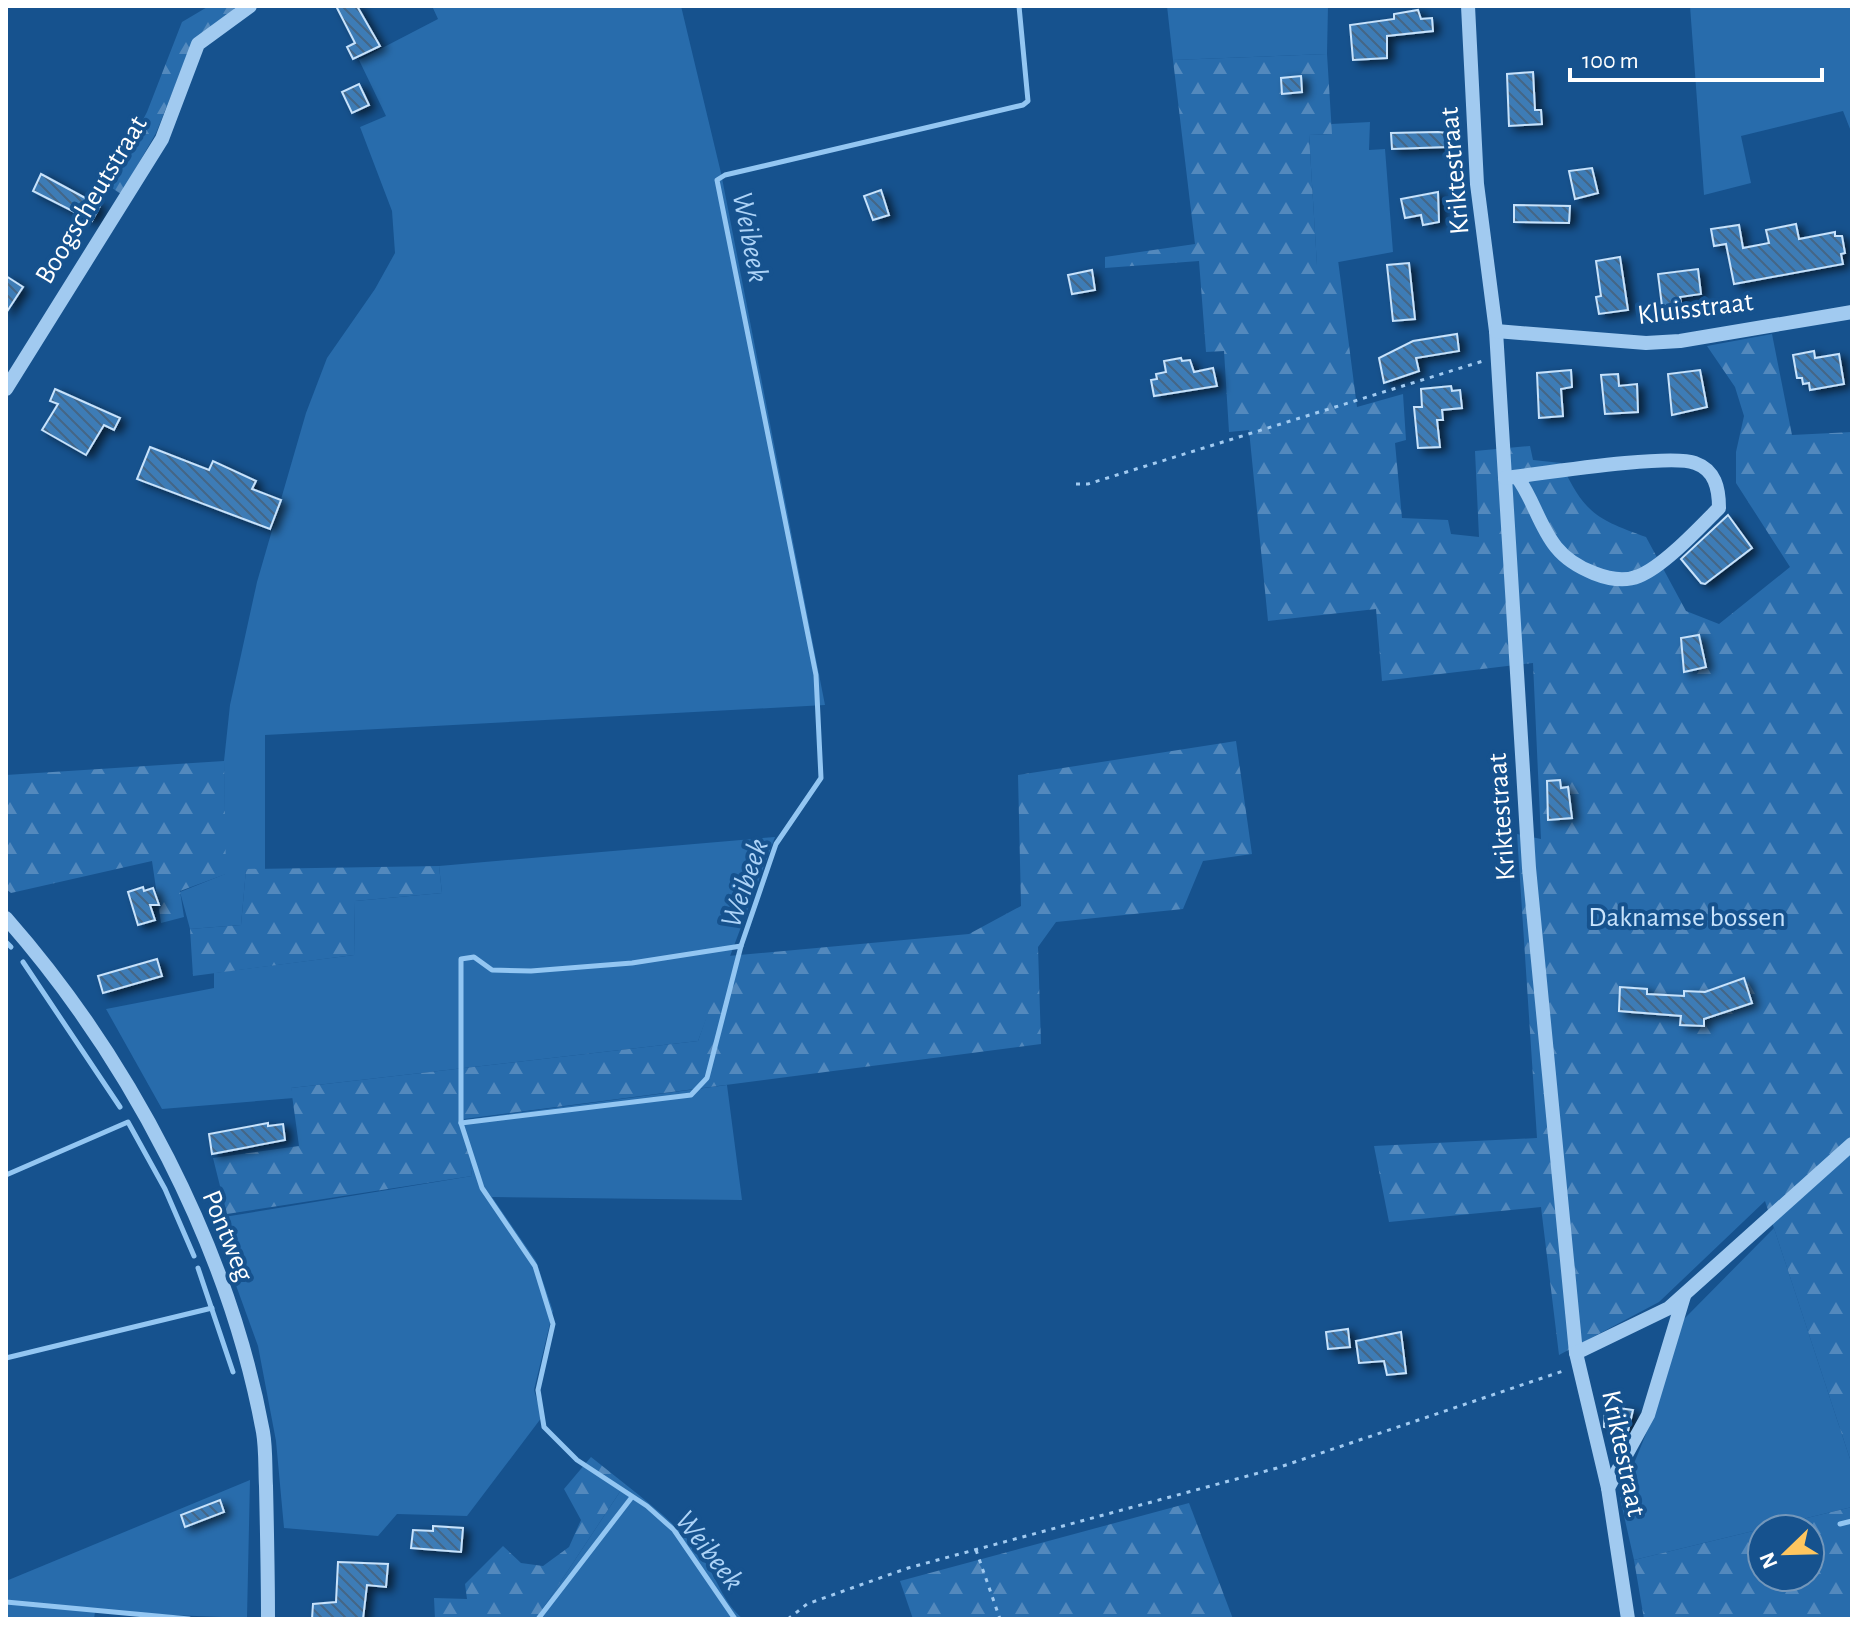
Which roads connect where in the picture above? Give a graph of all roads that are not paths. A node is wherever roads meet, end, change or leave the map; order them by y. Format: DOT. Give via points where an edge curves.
graph roads {
  1 [pos="250,6"];
  2 [pos="1468,6"];
  3 [pos="1852,312"];
  4 [pos="1496,331"];
  5 [pos="6,389"];
  6 [pos="1511,477"];
  7 [pos="6,918"];
  8 [pos="1852,1144"];
  9 [pos="1685,1293"];
  10 [pos="1576,1353"];
  11 [pos="1608,1488"];
  12 [pos="268,1619"];
  13 [pos="1628,1619"];
  1 -- 5 [label="street, Boogscheutstraat" via="198,44 162,139"];
  2 -- 4 [label="street, Kriktestraat" via="1477,184"];
  3 -- 4 [label="street, Kluisstraat" via="1646,343"];
  4 -- 6 [label="street, Kriktestraat"];
  6 -- 6 [label="street" via="1693,462 1710,472 1719,490 1719,508 1653,568 1620,579 1586,570 1558,550"];
  6 -- 10 [label="street, Kriktestraat" via="1529,868"];
  7 -- 12 [label="street, Pontweg" via="85,1018 154,1134 213,1259 244,1349 264,1435"];
  8 -- 9 [label="street"];
  9 -- 10 [label="street" via="1669,1308"];
  9 -- 11 [label="street" via="1648,1415"];
  10 -- 11 [label="street, Kriktestraat"];
  11 -- 13 [label="street, Kriktestraat"];
}
